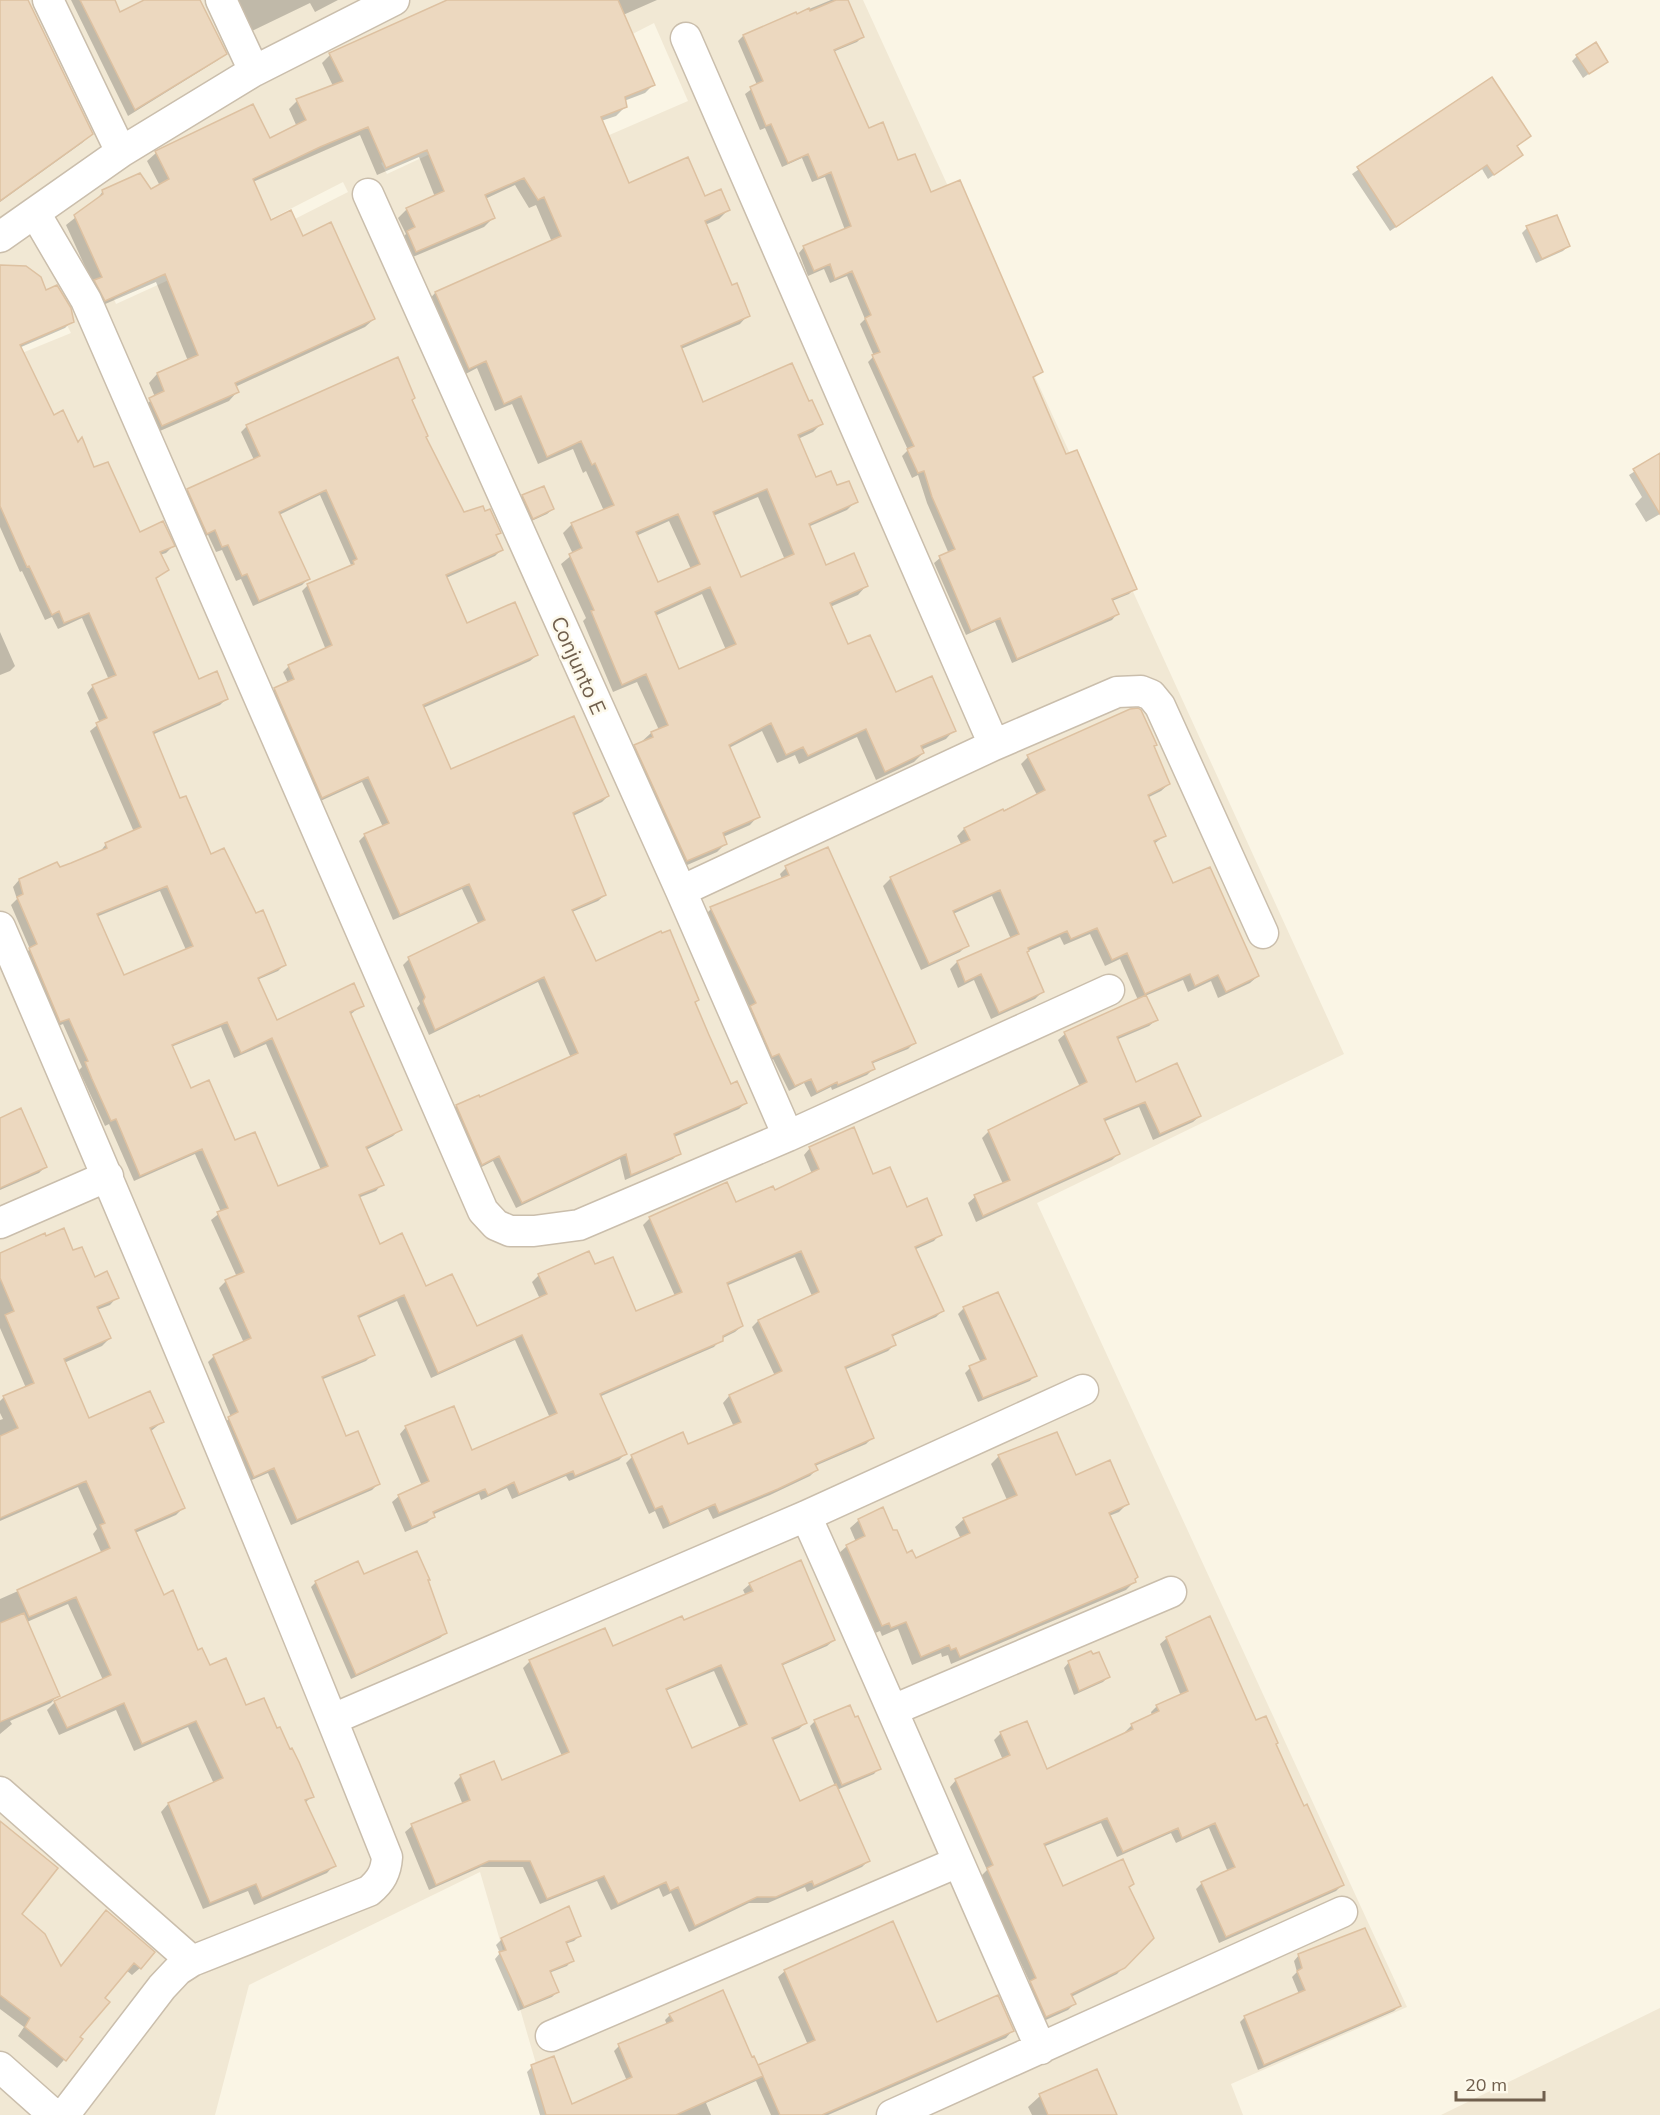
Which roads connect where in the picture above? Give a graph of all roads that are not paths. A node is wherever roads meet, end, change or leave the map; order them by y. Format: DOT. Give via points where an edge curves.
graph roads {
  1 [pos="48,0"];
  2 [pos="221,0"];
  3 [pos="394,0"];
  4 [pos="686,38"];
  5 [pos="254,71"];
  6 [pos="121,152"];
  7 [pos="368,194"];
  8 [pos="35,213"];
  9 [pos="0,237"];
  10 [pos="994,746"];
  11 [pos="681,891"];
  12 [pos="0,927"];
  13 [pos="1263,933"];
  14 [pos="1109,990"];
  15 [pos="788,1136"];
  16 [pos="108,1176"];
  17 [pos="0,1223"];
  18 [pos="1083,1390"];
  19 [pos="806,1516"];
  20 [pos="1171,1592"];
  21 [pos="893,1710"];
  22 [pos="333,1719"];
  23 [pos="0,1792"];
  24 [pos="958,1862"];
  25 [pos="1342,1912"];
  26 [pos="192,1961"];
  27 [pos="551,2036"];
  28 [pos="1041,2049"];
  29 [pos="0,2067"];
  30 [pos="54,2115"];
  31 [pos="64,2115"];
  32 [pos="892,2115"];
  1 -- 6 [label="street"];
  2 -- 5 [label="street"];
  3 -- 5 [label="street"];
  4 -- 10 [label="street"];
  5 -- 6 [label="street"];
  6 -- 8 [label="street"];
  7 -- 11 [label="street, Conjunto E"];
  8 -- 9 [label="street"];
  8 -- 15 [label="street" via="86,300 483,1211 496,1225 510,1231 579,1225"];
  10 -- 11 [label="street"];
  10 -- 13 [label="street" via="1117,692 1151,695 1160,706"];
  11 -- 15 [label="street, Conjunto E"];
  12 -- 16 [label="street"];
  14 -- 15 [label="street"];
  16 -- 17 [label="street"];
  16 -- 22 [label="street"];
  18 -- 19 [label="street"];
  19 -- 21 [label="street"];
  19 -- 22 [label="street"];
  20 -- 21 [label="street"];
  21 -- 24 [label="street"];
  22 -- 26 [label="street" via="387,1857 380,1882 369,1891"];
  23 -- 26 [label="street"];
  24 -- 27 [label="street"];
  24 -- 28 [label="street"];
  25 -- 28 [label="street"];
  26 -- 31 [label="street" via="162,1987"];
  28 -- 32 [label="street"];
  29 -- 30 [label="street"];
}
